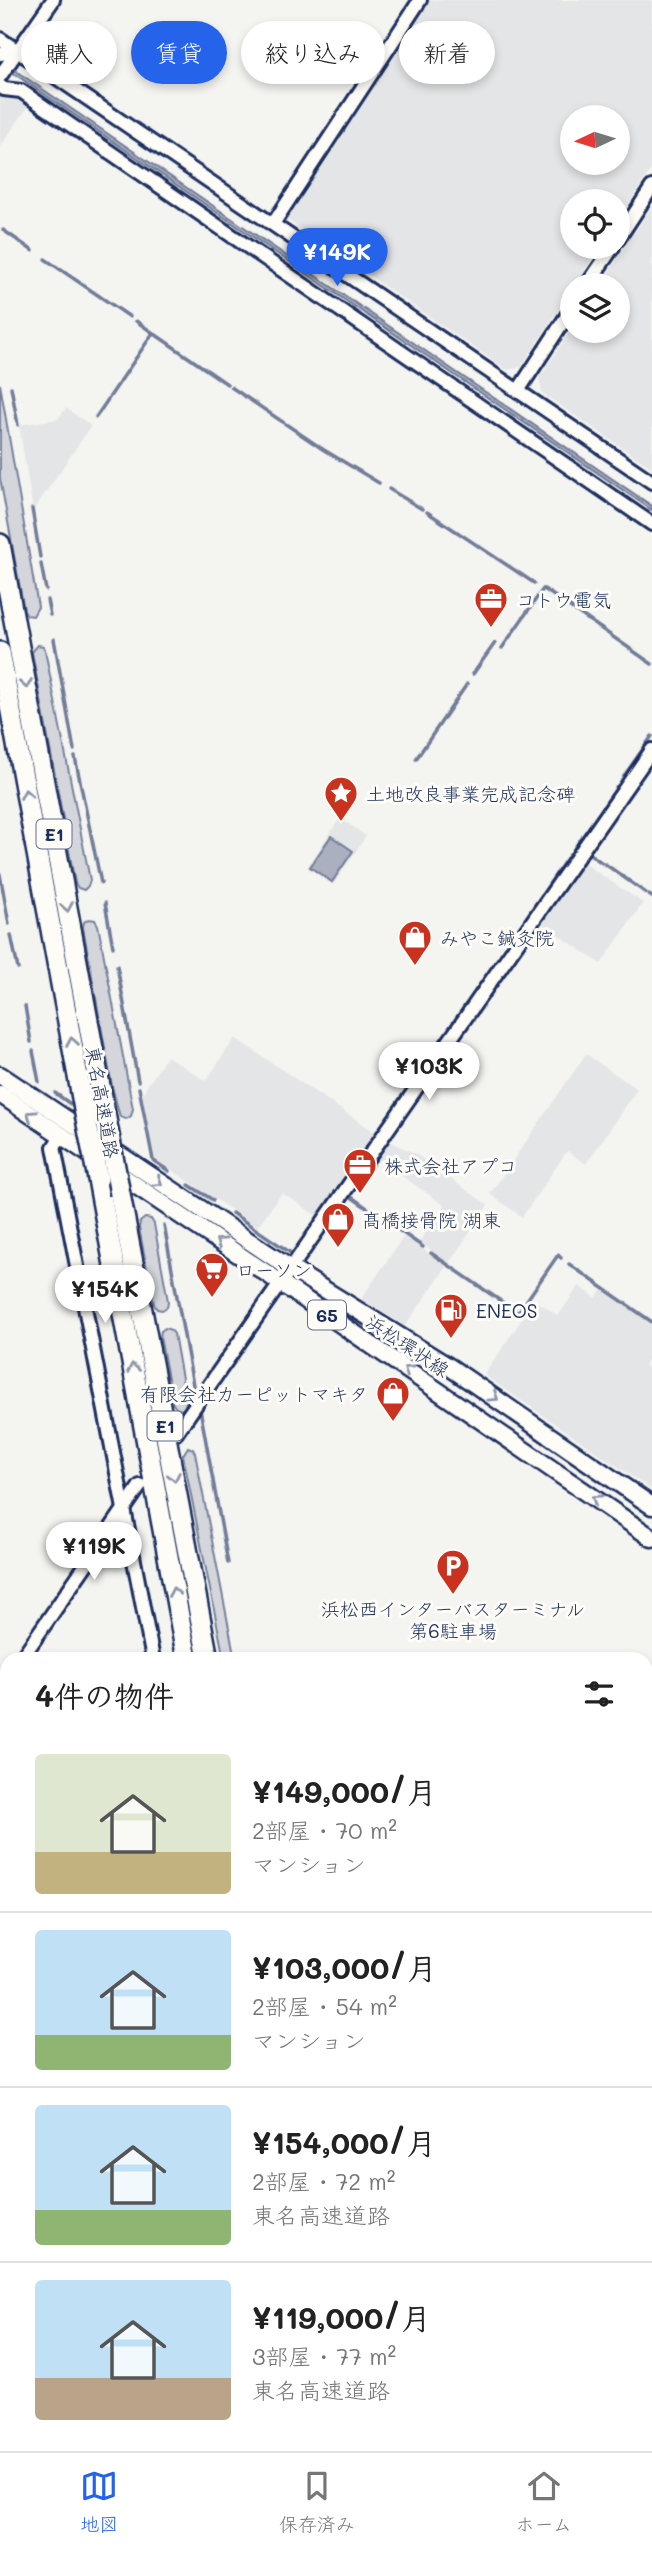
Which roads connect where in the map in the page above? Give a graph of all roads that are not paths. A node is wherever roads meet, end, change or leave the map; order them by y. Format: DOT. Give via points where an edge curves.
graph roads {
  1 [pos="52,0"];
  2 [pos="420,0"];
  3 [pos="0,39"];
  4 [pos="8,55"];
  5 [pos="1,79"];
  6 [pos="652,187"];
  7 [pos="630,221"];
  8 [pos="273,224"];
  9 [pos="560,326"];
  10 [pos="518,391"];
  11 [pos="652,482"];
  12 [pos="652,524"];
  13 [pos="0,544"];
  14 [pos="0,652"];
  15 [pos="652,750"];
  16 [pos="0,1075"];
  17 [pos="0,1094"];
  18 [pos="61,1136"];
  19 [pos="291,1269"];
  20 [pos="281,1283"];
  21 [pos="176,1433"];
  22 [pos="140,1486"];
  23 [pos="652,1506"];
  24 [pos="124,1510"];
  25 [pos="652,1538"];
  26 [pos="26,1652"];
  27 [pos="152,1652"];
  28 [pos="186,1652"];
  29 [pos="209,1652"];
  1 -- 4 [label="street"];
  2 -- 8 [label="street"];
  3 -- 4 [label="street"];
  4 -- 5 [label="street"];
  4 -- 8 [label="street"];
  5 -- 12 [label="street"];
  6 -- 7 [label="street"];
  8 -- 10 [label="street"];
  9 -- 10 [label="street"];
  10 -- 11 [label="street"];
  13 -- 29 [label="highway, 東名高速道路 / E1, one-way, bridge"];
  28 -- 14 [label="highway, 東名高速道路 / E1, one-way, bridge"];
  15 -- 19 [label="street"];
  16 -- 19 [label="main road, 浜松環状線 / 65, one-way"];
  18 -- 17 [label="main road, 浜松環状線 / 65, one-way"];
  20 -- 18 [label="main road, 浜松環状線 / 65, one-way"];
  18 -- 24 [label="street" via="54,1147"];
  19 -- 20 [label="street"];
  19 -- 23 [label="main road, 浜松環状線 / 65, one-way" via="451,1368"];
  20 -- 21 [label="street"];
  25 -- 20 [label="main road, 浜松環状線 / 65, one-way"];
  22 -- 24 [label="street"];
  24 -- 26 [label="street"];
  24 -- 27 [label="street"];
}
